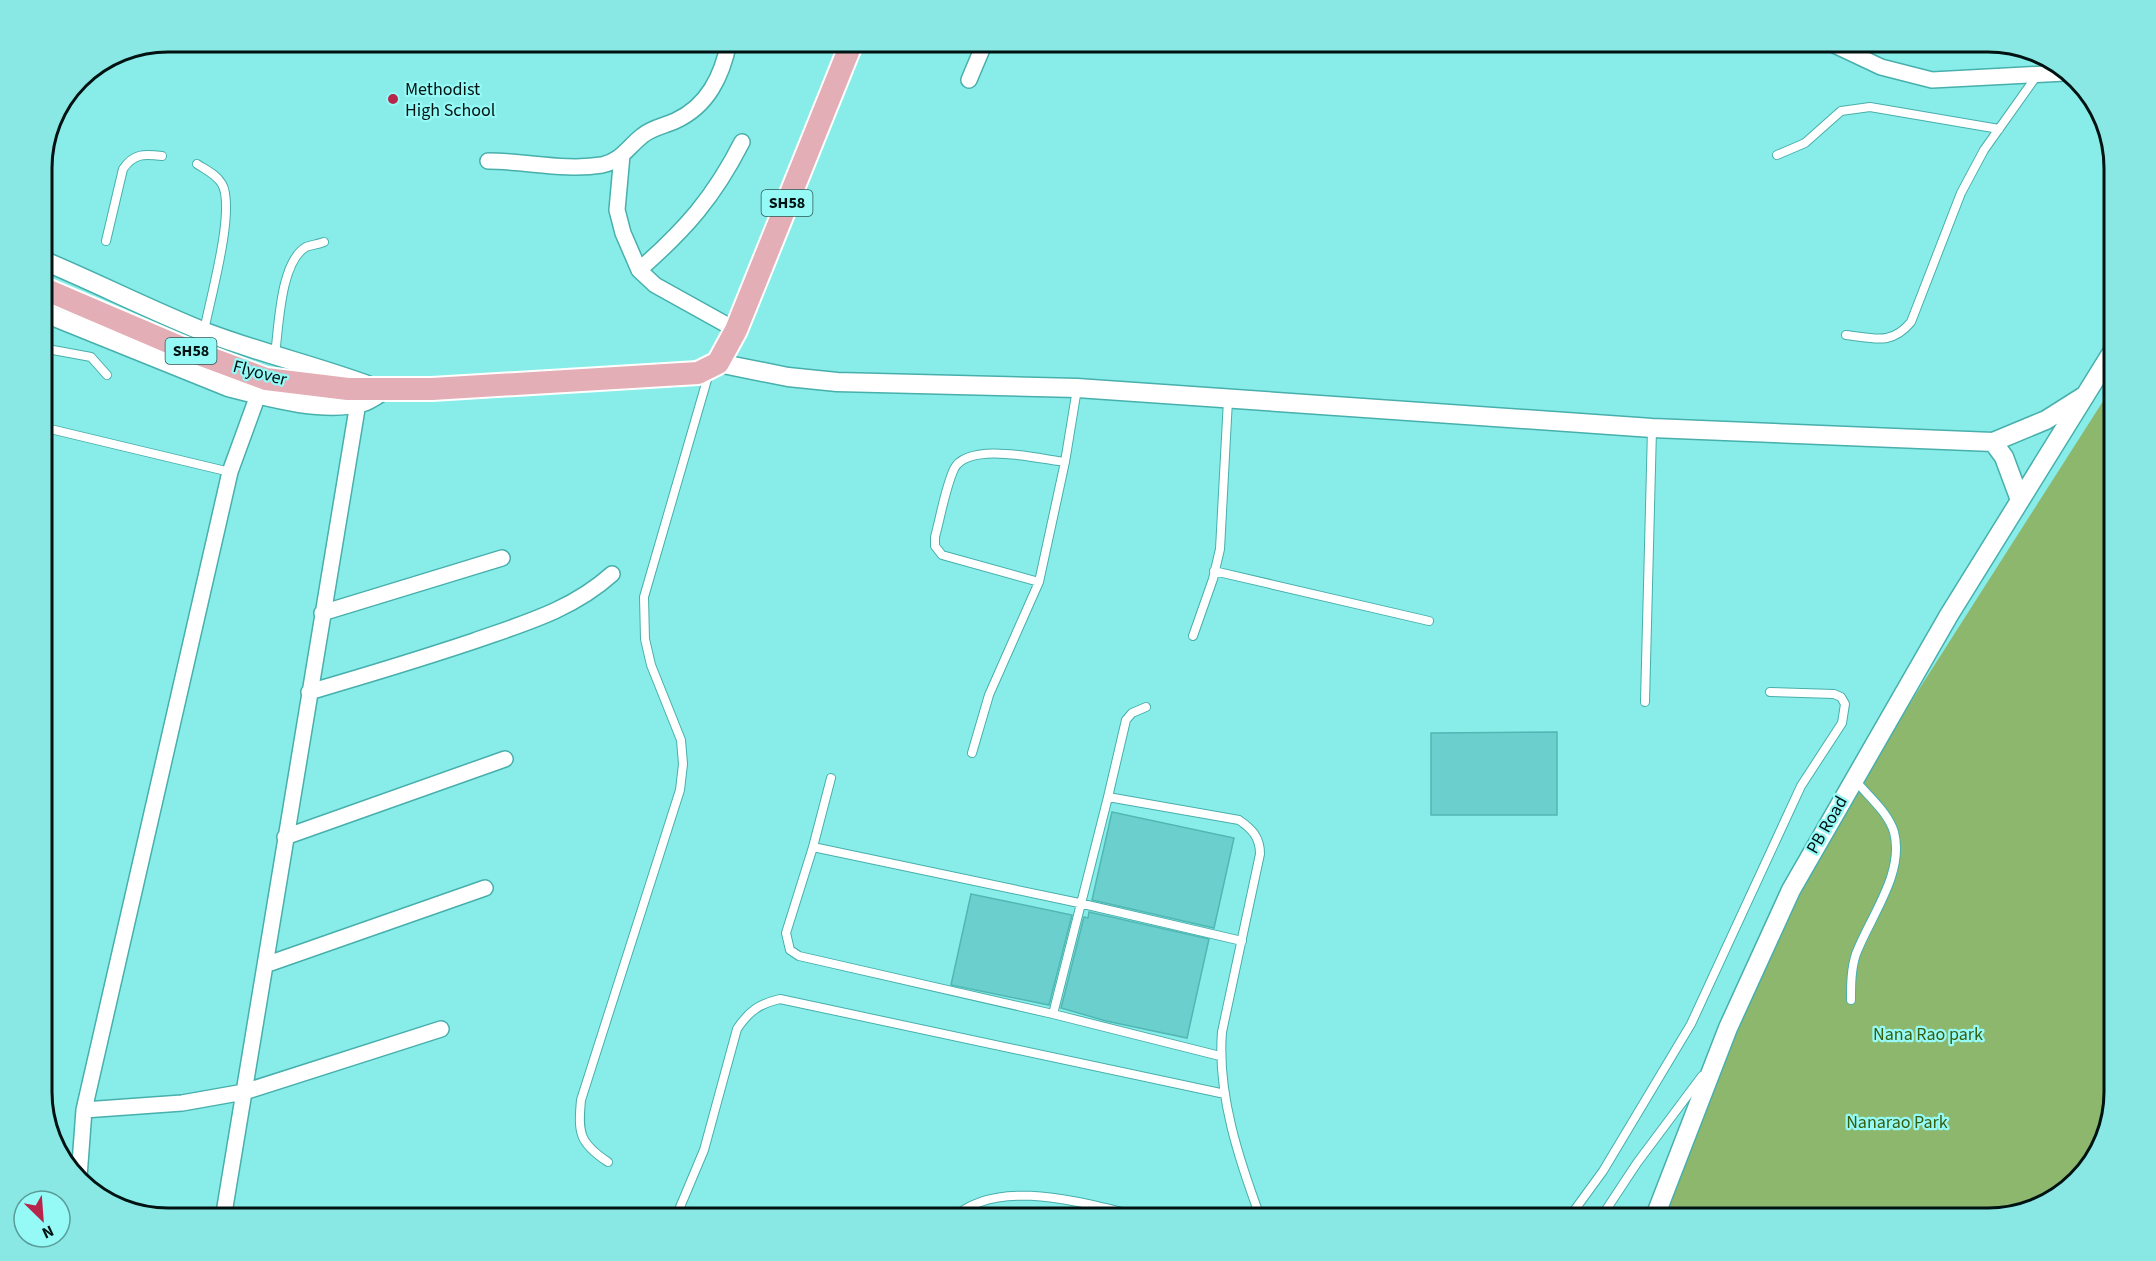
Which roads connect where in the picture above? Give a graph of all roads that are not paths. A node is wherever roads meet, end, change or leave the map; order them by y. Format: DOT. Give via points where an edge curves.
graph roads {
  1 [pos="726,52"];
  2 [pos="848,52"];
  3 [pos="981,52"];
  4 [pos="1849,52"];
  5 [pos="2039,72"];
  6 [pos="2053,73"];
  7 [pos="969,80"];
  8 [pos="1999,129"];
  9 [pos="742,142"];
  10 [pos="622,155"];
  11 [pos="1777,155"];
  12 [pos="162,156"];
  13 [pos="488,161"];
  14 [pos="197,164"];
  15 [pos="106,241"];
  16 [pos="324,242"];
  17 [pos="53,265"];
  18 [pos="639,270"];
  19 [pos="53,293"];
  20 [pos="53,316"];
  21 [pos="736,330"];
  22 [pos="204,331"];
  23 [pos="1846,335"];
  24 [pos="53,350"];
  25 [pos="275,357"];
  26 [pos="714,366"];
  27 [pos="2103,366"];
  28 [pos="107,375"];
  29 [pos="1077,388"];
  30 [pos="384,391"];
  31 [pos="258,395"];
  32 [pos="353,396"];
  33 [pos="2084,396"];
  34 [pos="1228,398"];
  35 [pos="1652,428"];
  36 [pos="53,431"];
  37 [pos="1993,442"];
  38 [pos="1065,462"];
  39 [pos="230,472"];
  40 [pos="2020,500"];
  41 [pos="502,558"];
  42 [pos="1214,571"];
  43 [pos="612,574"];
  44 [pos="1039,582"];
  45 [pos="322,613"];
  46 [pos="1429,621"];
  47 [pos="1193,636"];
  48 [pos="309,692"];
  49 [pos="1770,692"];
  50 [pos="1645,702"];
  51 [pos="1146,707"];
  52 [pos="972,753"];
  53 [pos="505,759"];
  54 [pos="831,778"];
  55 [pos="1854,779"];
  56 [pos="1108,797"];
  57 [pos="285,837"];
  58 [pos="813,847"];
  59 [pos="485,888"];
  60 [pos="1079,903"];
  61 [pos="1242,941"];
  62 [pos="265,965"];
  63 [pos="1851,1000"];
  64 [pos="1053,1014"];
  65 [pos="441,1029"];
  66 [pos="1718,1054"];
  67 [pos="1220,1056"];
  68 [pos="244,1092"];
  69 [pos="1225,1094"];
  70 [pos="84,1110"];
  71 [pos="608,1162"];
  72 [pos="80,1167"];
  73 [pos="226,1208"];
  74 [pos="680,1208"];
  75 [pos="968,1208"];
  76 [pos="1098,1208"];
  77 [pos="1258,1208"];
  78 [pos="1576,1208"];
  79 [pos="1607,1208"];
  80 [pos="1658,1208"];
  1 -- 10 [label="street" via="714,86 700,105 642,135"];
  2 -- 21 [label="main road, SH58"];
  3 -- 7 [label="street"];
  4 -- 5 [label="street" via="1881,67 1932,80"];
  5 -- 6 [label="street"];
  5 -- 8 [label="lane"];
  8 -- 11 [label="lane" via="1870,107 1853,108 1841,111 1805,143"];
  8 -- 23 [label="lane" via="1961,194 1911,322 1889,339"];
  9 -- 18 [label="street" via="705,204"];
  10 -- 13 [label="street" via="604,164 584,167"];
  10 -- 18 [label="street" via="617,210"];
  12 -- 15 [label="lane" via="143,154 130,159 123,169"];
  14 -- 22 [label="lane" via="216,176 223,186 227,220"];
  16 -- 25 [label="lane" via="306,247 291,264"];
  17 -- 22 [label="street"];
  18 -- 21 [label="street" via="655,285"];
  19 -- 32 [label="main road, Flyover / SH58" via="266,379"];
  20 -- 31 [label="street" via="228,387"];
  21 -- 26 [label="main road, SH58"];
  22 -- 25 [label="street"];
  24 -- 28 [label="lane" via="91,357"];
  25 -- 30 [label="street"];
  26 -- 29 [label="street" via="837,382"];
  26 -- 30 [label="main road, SH58" via="677,375"];
  26 -- 71 [label="lane" via="644,597 645,639 651,665 681,740 683,764 680,790 581,1100 582,1139 591,1151"];
  27 -- 33 [label="street, PB Road"];
  29 -- 34 [label="street"];
  29 -- 38 [label="lane"];
  30 -- 32 [label="main road, Flyover / SH58"];
  31 -- 32 [label="street" via="334,406"];
  31 -- 39 [label="street"];
  32 -- 45 [label="street"];
  33 -- 37 [label="street" via="2046,420"];
  33 -- 40 [label="street, PB Road"];
  34 -- 35 [label="street"];
  34 -- 42 [label="lane" via="1220,549"];
  35 -- 37 [label="street"];
  35 -- 50 [label="lane"];
  36 -- 39 [label="lane"];
  37 -- 40 [label="street" via="2004,457"];
  38 -- 44 [label="lane"];
  38 -- 44 [label="lane" via="981,453 966,457 954,469 935,537 935,546 942,555"];
  39 -- 70 [label="street"];
  40 -- 55 [label="street, PB Road"];
  41 -- 45 [label="street"];
  42 -- 46 [label="lane"];
  42 -- 47 [label="lane"];
  43 -- 48 [label="street" via="584,597 547,616"];
  44 -- 52 [label="lane" via="996,679"];
  45 -- 48 [label="street"];
  48 -- 57 [label="street"];
  49 -- 78 [label="lane" via="1841,697 1845,704 1842,723 1801,786 1668,1066"];
  51 -- 56 [label="lane" via="1126,720"];
  53 -- 57 [label="street"];
  54 -- 58 [label="lane"];
  55 -- 63 [label="lane" via="1884,813 1897,851 1856,956"];
  55 -- 66 [label="street, PB Road" via="1791,890"];
  56 -- 60 [label="lane"];
  56 -- 61 [label="lane" via="1239,820 1252,829 1260,854"];
  57 -- 62 [label="street"];
  58 -- 60 [label="lane"];
  58 -- 64 [label="lane" via="786,933 790,950 799,956"];
  59 -- 62 [label="street"];
  60 -- 61 [label="lane"];
  60 -- 64 [label="lane"];
  61 -- 67 [label="lane"];
  62 -- 68 [label="street"];
  64 -- 67 [label="lane"];
  65 -- 68 [label="street"];
  66 -- 79 [label="lane"];
  66 -- 80 [label="street, PB Road"];
  67 -- 69 [label="lane"];
  68 -- 70 [label="street" via="182,1103"];
  68 -- 73 [label="street"];
  69 -- 74 [label="lane" via="780,999 762,1003 737,1029 704,1150"];
  69 -- 77 [label="lane"];
  70 -- 72 [label="street"];
  75 -- 76 [label="lane" via="980,1200 1020,1195"];
}
